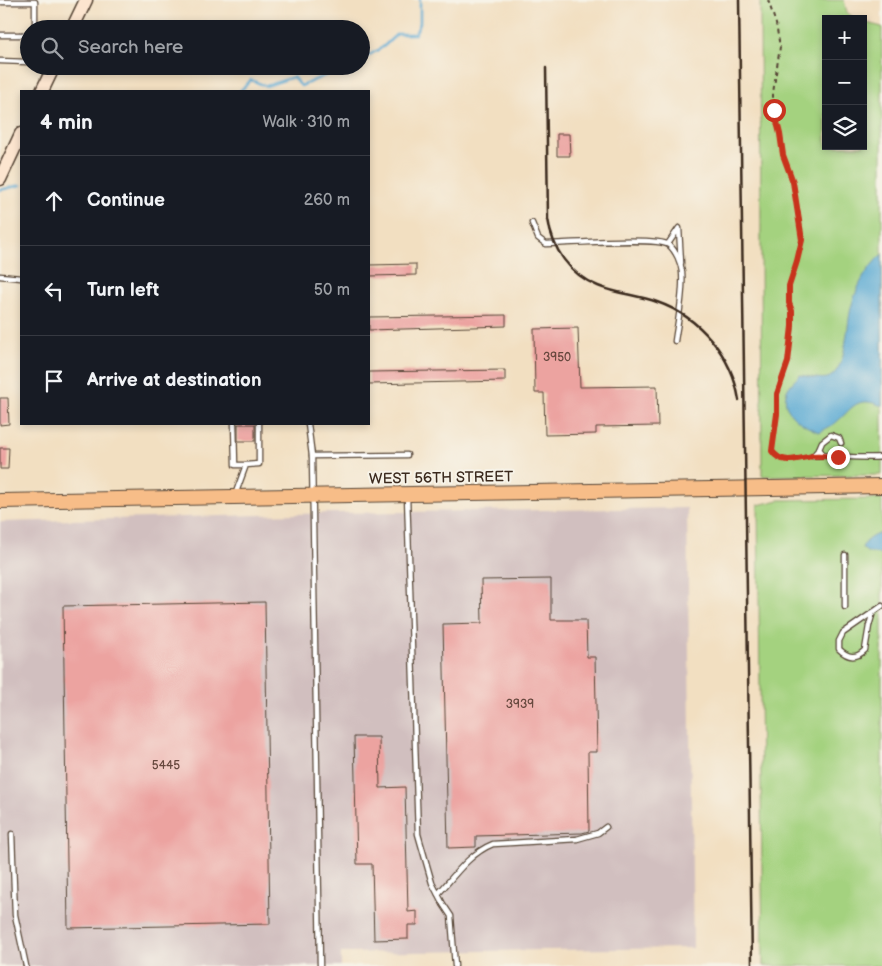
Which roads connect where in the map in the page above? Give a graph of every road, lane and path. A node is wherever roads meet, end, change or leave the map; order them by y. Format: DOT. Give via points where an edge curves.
graph roads {
  1 [pos="86,0"];
  2 [pos="768,0"];
  3 [pos="0,2"];
  4 [pos="35,20"];
  5 [pos="76,20"];
  6 [pos="0,35"];
  7 [pos="20,35"];
  8 [pos="0,61"];
  9 [pos="20,62"];
  10 [pos="50,75"];
  11 [pos="42,90"];
  12 [pos="20,136"];
  13 [pos="0,179"];
  14 [pos="532,223"];
  15 [pos="668,244"];
  16 [pos="682,272"];
  17 [pos="0,276"];
  18 [pos="20,278"];
  19 [pos="675,341"];
  20 [pos="234,425"];
  21 [pos="259,425"];
  22 [pos="308,425"];
  23 [pos="841,443"];
  24 [pos="819,449"];
  25 [pos="407,455"];
  26 [pos="823,455"];
  27 [pos="312,456"];
  28 [pos="813,456"];
  29 [pos="882,457"];
  30 [pos="246,465"];
  31 [pos="882,486"];
  32 [pos="406,495"];
  33 [pos="235,496"];
  34 [pos="312,496"];
  35 [pos="0,501"];
  36 [pos="845,555"];
  37 [pos="882,606"];
  38 [pos="845,607"];
  39 [pos="873,612"];
  40 [pos="606,827"];
  41 [pos="12,834"];
  42 [pos="438,894"];
  43 [pos="26,966"];
  44 [pos="320,966"];
  45 [pos="454,966"];
  1 -- 5 [label="street"];
  2 -- 28 [label="path" via="780,47 773,93 774,110 783,155 793,182 802,233 789,286 792,326 788,362 777,394 772,451 783,460"];
  3 -- 4 [label="lane" via="35,2"];
  6 -- 7 [label="lane"];
  8 -- 9 [label="lane"];
  10 -- 11 [label="street"];
  12 -- 13 [label="street"];
  14 -- 15 [label="lane" via="538,238 546,244 648,241"];
  15 -- 16 [label="lane" via="677,255"];
  15 -- 16 [label="lane" via="679,228"];
  16 -- 19 [label="lane"];
  17 -- 18 [label="lane"];
  20 -- 30 [label="lane" via="235,465"];
  21 -- 30 [label="lane" via="259,464"];
  22 -- 27 [label="lane"];
  23 -- 24 [label="lane" via="839,438 831,435"];
  24 -- 26 [label="lane"];
  24 -- 28 [label="lane"];
  25 -- 27 [label="lane"];
  26 -- 28 [label="lane"];
  26 -- 29 [label="lane"];
  27 -- 34 [label="lane"];
  30 -- 33 [label="lane"];
  31 -- 32 [label="main road, WEST 56TH STREET"];
  32 -- 34 [label="main road, WEST 56TH STREET"];
  32 -- 42 [label="lane" via="418,834"];
  33 -- 34 [label="main road, WEST 56TH STREET"];
  33 -- 35 [label="main road, WEST 56TH STREET"];
  34 -- 44 [label="lane"];
  36 -- 38 [label="lane"];
  37 -- 39 [label="lane"];
  39 -- 39 [label="lane" via="843,633 839,649 845,654 851,657 865,650"];
  40 -- 42 [label="lane" via="577,839 493,844 482,848"];
  41 -- 43 [label="lane" via="15,915"];
  42 -- 45 [label="lane" via="451,916"];
}
